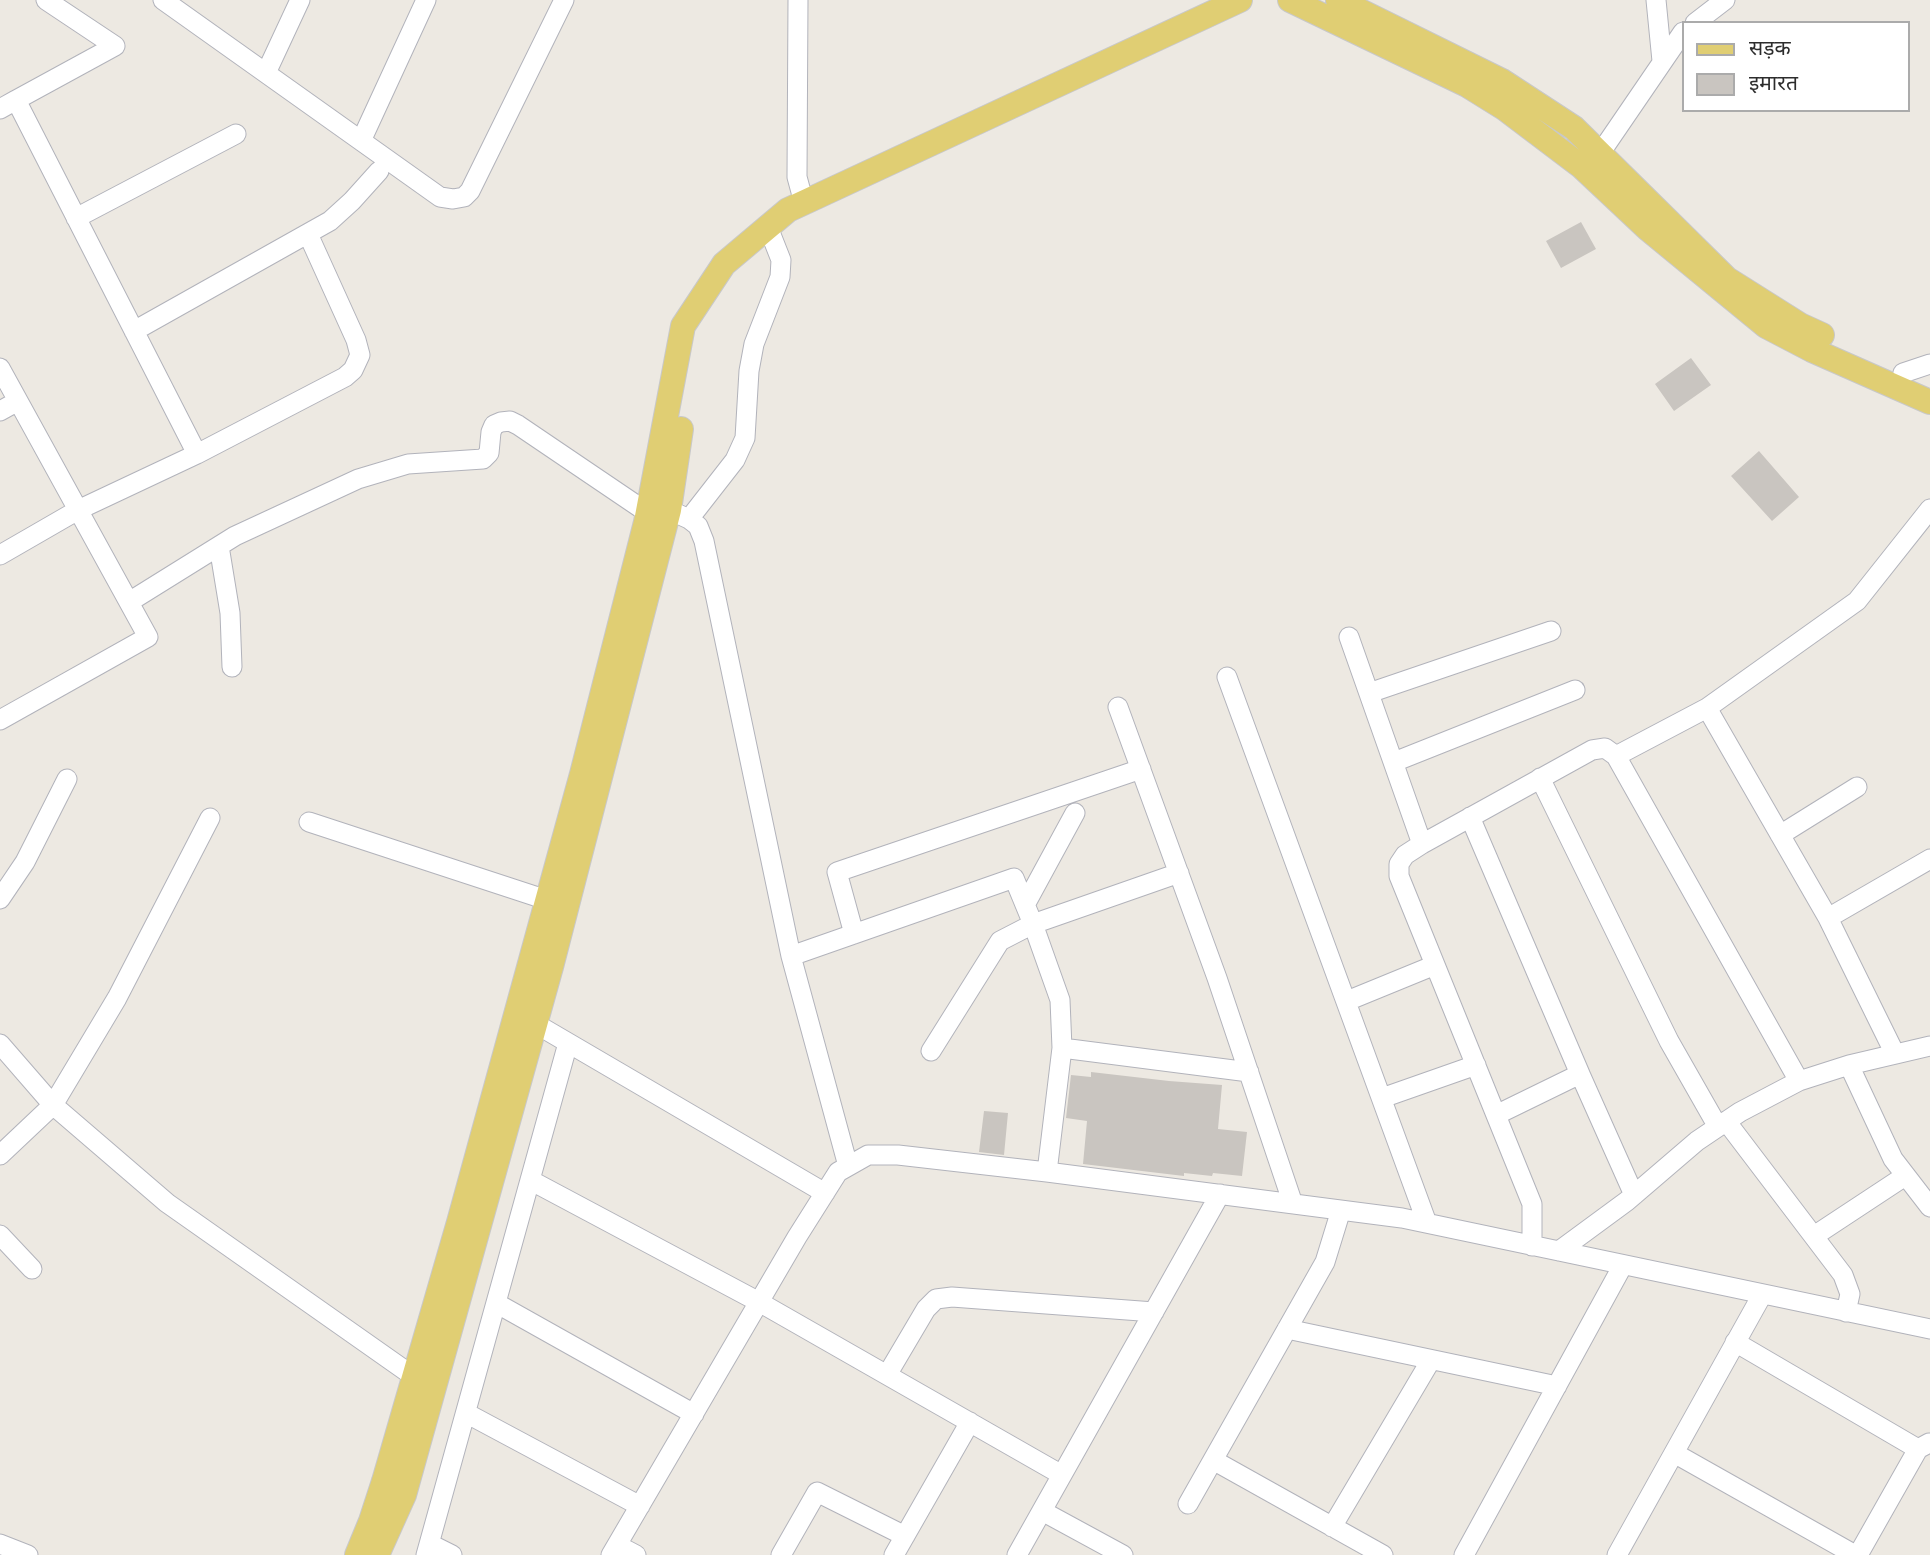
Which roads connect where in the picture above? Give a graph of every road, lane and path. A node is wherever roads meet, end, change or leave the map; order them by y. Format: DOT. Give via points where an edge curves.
graph roads {
  1 [pos="46,0"];
  2 [pos="163,0"];
  3 [pos="300,0"];
  4 [pos="426,0"];
  5 [pos="564,0"];
  6 [pos="798,0"];
  7 [pos="1240,0"];
  8 [pos="1290,0"];
  9 [pos="1338,0"];
  10 [pos="1656,0"];
  11 [pos="1725,0"];
  12 [pos="1698,21"];
  13 [pos="1682,33"];
  14 [pos="1662,61"];
  15 [pos="266,73"];
  16 [pos="8,104"];
  17 [pos="236,134"];
  18 [pos="361,141"];
  19 [pos="1601,152"];
  20 [pos="379,171"];
  21 [pos="804,202"];
  22 [pos="76,218"];
  23 [pos="768,227"];
  24 [pos="308,234"];
  25 [pos="134,331"];
  26 [pos="1930,364"];
  27 [pos="0,368"];
  28 [pos="1903,373"];
  29 [pos="1930,385"];
  30 [pos="18,401"];
  31 [pos="1930,402"];
  32 [pos="0,411"];
  33 [pos="197,454"];
  34 [pos="1930,509"];
  35 [pos="78,510"];
  36 [pos="669,514"];
  37 [pos="219,546"];
  38 [pos="0,555"];
  39 [pos="129,602"];
  40 [pos="1551,631"];
  41 [pos="1349,637"];
  42 [pos="232,667"];
  43 [pos="1227,677"];
  44 [pos="1575,690"];
  45 [pos="1369,693"];
  46 [pos="1118,706"];
  47 [pos="1707,708"];
  48 [pos="0,720"];
  49 [pos="1616,756"];
  50 [pos="1394,762"];
  51 [pos="1141,769"];
  52 [pos="1540,778"];
  53 [pos="67,779"];
  54 [pos="1857,787"];
  55 [pos="1075,813"];
  56 [pos="1470,817"];
  57 [pos="210,818"];
  58 [pos="309,822"];
  59 [pos="1780,835"];
  60 [pos="1422,844"];
  61 [pos="1930,859"];
  62 [pos="1179,873"];
  63 [pos="7,878"];
  64 [pos="0,899"];
  65 [pos="547,900"];
  66 [pos="1025,905"];
  67 [pos="1828,918"];
  68 [pos="1032,924"];
  69 [pos="855,934"];
  70 [pos="791,956"];
  71 [pos="1435,965"];
  72 [pos="1347,1001"];
  73 [pos="536,1024"];
  74 [pos="569,1043"];
  75 [pos="0,1044"];
  76 [pos="1930,1046"];
  77 [pos="1062,1048"];
  78 [pos="931,1051"];
  79 [pos="1895,1054"];
  80 [pos="1476,1065"];
  81 [pos="1849,1065"];
  82 [pos="1249,1072"];
  83 [pos="1580,1074"];
  84 [pos="1799,1082"];
  85 [pos="1382,1098"];
  86 [pos="54,1105"];
  87 [pos="1496,1115"];
  88 [pos="1722,1124"];
  89 [pos="0,1155"];
  90 [pos="848,1166"];
  91 [pos="1047,1172"];
  92 [pos="1905,1176"];
  93 [pos="530,1180"];
  94 [pos="825,1193"];
  95 [pos="1220,1194"];
  96 [pos="1634,1195"];
  97 [pos="1293,1204"];
  98 [pos="1930,1207"];
  99 [pos="1341,1210"];
  100 [pos="1427,1223"];
  101 [pos="0,1235"];
  102 [pos="1814,1236"];
  103 [pos="1532,1245"];
  104 [pos="1559,1251"];
  105 [pos="1623,1265"];
  106 [pos="32,1269"];
  107 [pos="1762,1294"];
  108 [pos="759,1302"];
  109 [pos="496,1303"];
  110 [pos="1154,1312"];
  111 [pos="1846,1312"];
  112 [pos="1287,1329"];
  113 [pos="1930,1329"];
  114 [pos="1735,1342"];
  115 [pos="1431,1360"];
  116 [pos="887,1375"];
  117 [pos="424,1380"];
  118 [pos="1557,1386"];
  119 [pos="466,1413"];
  120 [pos="694,1414"];
  121 [pos="970,1422"];
  122 [pos="1924,1446"];
  123 [pos="1674,1453"];
  124 [pos="1213,1460"];
  125 [pos="1062,1475"];
  126 [pos="1188,1504"];
  127 [pos="640,1506"];
  128 [pos="1042,1511"];
  129 [pos="1332,1527"];
  130 [pos="905,1536"];
  131 [pos="0,1545"];
  132 [pos="428,1550"];
  133 [pos="614,1550"];
  134 [pos="28,1555"];
  135 [pos="357,1555"];
  136 [pos="377,1555"];
  137 [pos="452,1555"];
  138 [pos="636,1555"];
  139 [pos="781,1555"];
  140 [pos="894,1555"];
  141 [pos="1017,1555"];
  142 [pos="1123,1555"];
  143 [pos="1383,1555"];
  144 [pos="1464,1555"];
  145 [pos="1617,1555"];
  146 [pos="1857,1555"];
  1 -- 16 [label="street" via="115,46"];
  2 -- 15 [label="street"];
  3 -- 15 [label="street"];
  4 -- 18 [label="street"];
  5 -- 18 [label="street" via="464,197 440,197"];
  6 -- 21 [label="street" via="797,177"];
  7 -- 21 [label="main road"];
  8 -- 31 [label="main road" via="1467,85 1504,108 1581,167 1766,326"];
  9 -- 19 [label="main road" via="1502,80 1574,128"];
  10 -- 14 [label="street"];
  11 -- 12 [label="street"];
  13 -- 14 [label="street"];
  14 -- 19 [label="street"];
  15 -- 18 [label="street"];
  16 -- 22 [label="street"];
  17 -- 22 [label="street"];
  19 -- 28 [label="main road" via="1727,279 1800,325"];
  20 -- 24 [label="street" via="330,221"];
  21 -- 23 [label="main road"];
  22 -- 25 [label="street"];
  23 -- 36 [label="main road" via="724,264 695,335"];
  23 -- 36 [label="street" via="781,260 780,277 754,344 745,438 735,460"];
  24 -- 25 [label="street"];
  24 -- 33 [label="street" via="356,340 360,355 353,370"];
  25 -- 33 [label="street"];
  26 -- 28 [label="street"];
  27 -- 30 [label="street"];
  28 -- 29 [label="main road"];
  30 -- 32 [label="street"];
  30 -- 35 [label="street"];
  33 -- 35 [label="street"];
  34 -- 47 [label="street" via="1857,601"];
  35 -- 38 [label="street"];
  35 -- 39 [label="street"];
  36 -- 37 [label="street" via="510,421 495,425 489,453 482,458 408,464 358,479"];
  36 -- 65 [label="main road" via="586,761"];
  36 -- 70 [label="street" via="698,526 704,541"];
  36 -- 73 [label="main road"];
  37 -- 39 [label="street"];
  37 -- 42 [label="street" via="230,613"];
  39 -- 48 [label="street" via="148,637"];
  40 -- 45 [label="street"];
  41 -- 45 [label="street"];
  43 -- 72 [label="street"];
  44 -- 50 [label="street"];
  45 -- 50 [label="street"];
  46 -- 51 [label="street"];
  47 -- 49 [label="street"];
  47 -- 59 [label="street"];
  49 -- 52 [label="street" via="1605,748 1592,750"];
  49 -- 84 [label="street"];
  50 -- 60 [label="street"];
  51 -- 62 [label="street"];
  51 -- 69 [label="street" via="836,872"];
  52 -- 56 [label="street"];
  52 -- 88 [label="street" via="1669,1041"];
  53 -- 63 [label="street" via="25,862"];
  54 -- 59 [label="street"];
  55 -- 66 [label="street"];
  56 -- 60 [label="street"];
  56 -- 83 [label="street"];
  57 -- 86 [label="street" via="117,998"];
  58 -- 65 [label="street"];
  59 -- 67 [label="street"];
  60 -- 71 [label="street" via="1405,855 1399,876"];
  61 -- 67 [label="street"];
  62 -- 68 [label="street"];
  62 -- 82 [label="street"];
  63 -- 64 [label="street"];
  65 -- 117 [label="main road" via="459,1222"];
  66 -- 68 [label="street"];
  66 -- 69 [label="street" via="1014,878"];
  67 -- 79 [label="street"];
  68 -- 77 [label="street" via="1060,1000"];
  68 -- 78 [label="street" via="1000,941"];
  69 -- 70 [label="street"];
  70 -- 90 [label="street"];
  71 -- 72 [label="street"];
  71 -- 80 [label="street"];
  72 -- 85 [label="street"];
  73 -- 74 [label="street"];
  73 -- 117 [label="main road"];
  74 -- 93 [label="street"];
  74 -- 94 [label="street"];
  75 -- 86 [label="street"];
  76 -- 79 [label="street"];
  77 -- 82 [label="street"];
  77 -- 91 [label="street"];
  79 -- 81 [label="street"];
  80 -- 85 [label="street"];
  80 -- 87 [label="street"];
  81 -- 84 [label="street"];
  81 -- 92 [label="street"];
  82 -- 97 [label="street"];
  83 -- 87 [label="street"];
  83 -- 96 [label="street"];
  84 -- 88 [label="street"];
  85 -- 100 [label="street"];
  86 -- 89 [label="street"];
  86 -- 117 [label="street" via="167,1203"];
  87 -- 103 [label="street" via="1532,1204"];
  88 -- 96 [label="street"];
  88 -- 102 [label="street"];
  90 -- 91 [label="street" via="869,1155 898,1155"];
  90 -- 94 [label="street" via="838,1172"];
  91 -- 95 [label="street"];
  92 -- 98 [label="street"];
  92 -- 102 [label="street"];
  93 -- 108 [label="street"];
  93 -- 109 [label="street"];
  94 -- 108 [label="street"];
  95 -- 97 [label="street"];
  95 -- 110 [label="street"];
  96 -- 104 [label="street"];
  97 -- 99 [label="street"];
  99 -- 100 [label="street"];
  99 -- 112 [label="street" via="1325,1262"];
  100 -- 103 [label="street"];
  101 -- 106 [label="street"];
  102 -- 111 [label="street" via="1848,1284"];
  103 -- 104 [label="street"];
  104 -- 105 [label="street"];
  105 -- 107 [label="street"];
  105 -- 118 [label="street"];
  107 -- 111 [label="street"];
  107 -- 114 [label="street"];
  108 -- 116 [label="street"];
  108 -- 120 [label="street"];
  109 -- 119 [label="street"];
  109 -- 120 [label="street"];
  110 -- 116 [label="street" via="936,1299"];
  110 -- 125 [label="street"];
  111 -- 113 [label="street"];
  112 -- 115 [label="street"];
  112 -- 124 [label="street"];
  114 -- 122 [label="street"];
  114 -- 123 [label="street"];
  115 -- 118 [label="street"];
  115 -- 129 [label="street"];
  116 -- 121 [label="street"];
  117 -- 135 [label="main road"];
  117 -- 136 [label="main road" via="404,1495"];
  118 -- 144 [label="street"];
  119 -- 127 [label="street"];
  119 -- 132 [label="street"];
  120 -- 127 [label="street"];
  121 -- 125 [label="street"];
  121 -- 130 [label="street"];
  122 -- 146 [label="street"];
  123 -- 145 [label="street"];
  123 -- 146 [label="street"];
  124 -- 126 [label="street"];
  124 -- 129 [label="street"];
  125 -- 128 [label="street"];
  127 -- 133 [label="street"];
  128 -- 141 [label="street"];
  128 -- 142 [label="street"];
  129 -- 143 [label="street"];
  130 -- 139 [label="street" via="817,1492"];
  130 -- 140 [label="street"];
  131 -- 134 [label="street"];
  132 -- 137 [label="street"];
  133 -- 138 [label="street"];
}
